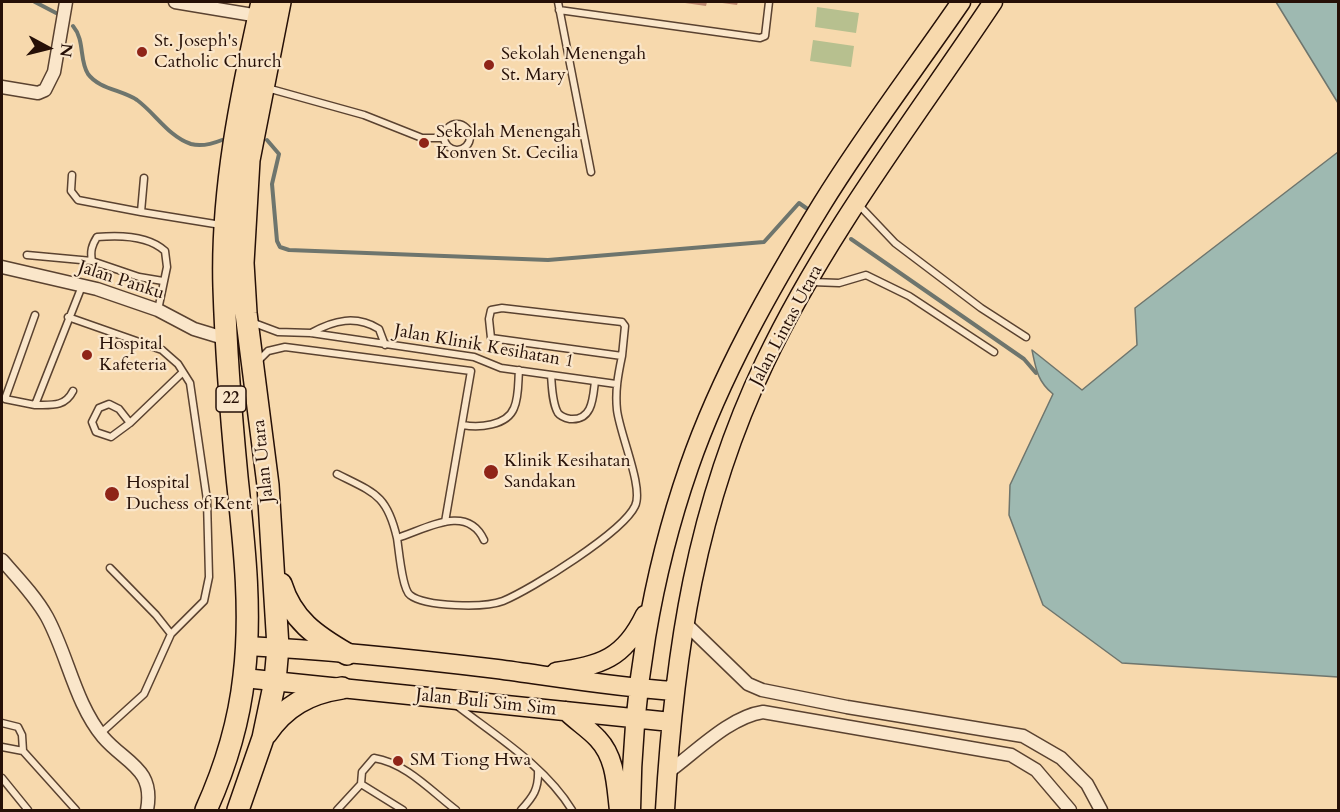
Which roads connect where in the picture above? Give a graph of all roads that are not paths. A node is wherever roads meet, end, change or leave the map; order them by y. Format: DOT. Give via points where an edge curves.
graph roads {
  1 [pos="66,2"];
  2 [pos="175,2"];
  3 [pos="280,2"];
  4 [pos="558,2"];
  5 [pos="770,2"];
  6 [pos="961,2"];
  7 [pos="993,2"];
  8 [pos="261,9"];
  9 [pos="559,10"];
  10 [pos="2,87"];
  11 [pos="264,87"];
  12 [pos="248,122"];
  13 [pos="444,138"];
  14 [pos="241,156"];
  15 [pos="591,172"];
  16 [pos="72,175"];
  17 [pos="144,177"];
  18 [pos="853,210"];
  19 [pos="141,212"];
  20 [pos="224,226"];
  21 [pos="27,255"];
  22 [pos="93,261"];
  23 [pos="2,267"];
  24 [pos="163,280"];
  25 [pos="808,281"];
  26 [pos="82,286"];
  27 [pos="158,310"];
  28 [pos="246,313"];
  29 [pos="35,315"];
  30 [pos="68,317"];
  31 [pos="311,333"];
  32 [pos="1026,337"];
  33 [pos="226,339"];
  34 [pos="385,345"];
  35 [pos="994,352"];
  36 [pos="622,356"];
  37 [pos="519,370"];
  38 [pos="183,372"];
  39 [pos="254,372"];
  40 [pos="551,375"];
  41 [pos="595,381"];
  42 [pos="616,384"];
  43 [pos="73,390"];
  44 [pos="3,398"];
  45 [pos="35,405"];
  46 [pos="130,423"];
  47 [pos="463,425"];
  48 [pos="337,474"];
  49 [pos="269,500"];
  50 [pos="243,519"];
  51 [pos="445,522"];
  52 [pos="397,538"];
  53 [pos="484,540"];
  54 [pos="273,558"];
  55 [pos="2,560"];
  56 [pos="110,568"];
  57 [pos="656,585"];
  58 [pos="684,622"];
  59 [pos="171,634"];
  60 [pos="247,646"];
  61 [pos="278,647"];
  62 [pos="347,654"];
  63 [pos="536,675"];
  64 [pos="244,678"];
  65 [pos="275,681"];
  66 [pos="342,688"];
  67 [pos="640,689"];
  68 [pos="674,691"];
  69 [pos="448,699"];
  70 [pos="566,711"];
  71 [pos="636,718"];
  72 [pos="671,722"];
  73 [pos="2,723"];
  74 [pos="100,734"];
  75 [pos="263,738"];
  76 [pos="2,747"];
  77 [pos="23,751"];
  78 [pos="538,770"];
  79 [pos="667,773"];
  80 [pos="2,778"];
  81 [pos="361,784"];
  82 [pos="28,810"];
  83 [pos="76,810"];
  84 [pos="147,810"];
  85 [pos="206,810"];
  86 [pos="238,810"];
  87 [pos="337,810"];
  88 [pos="403,810"];
  89 [pos="456,810"];
  90 [pos="521,810"];
  91 [pos="572,810"];
  92 [pos="619,810"];
  93 [pos="631,810"];
  94 [pos="665,810"];
  95 [pos="1070,810"];
  96 [pos="1101,810"];
  1 -- 10 [label="street" via="54,72 45,90 38,93"];
  2 -- 8 [label="street"];
  3 -- 11 [label="highway, Jalan Utara / 22"];
  4 -- 9 [label="lane"];
  5 -- 9 [label="lane" via="765,33 760,38"];
  6 -- 57 [label="main road, Jalan Lintas Utara" via="823,202 767,297 689,466"];
  7 -- 18 [label="main road, Jalan Lintas Utara"];
  8 -- 12 [label="highway, Jalan Utara / 22"];
  9 -- 15 [label="lane"];
  11 -- 12 [label="highway, Jalan Utara / 22"];
  11 -- 13 [label="lane" via="364,115 422,138"];
  12 -- 14 [label="highway, Jalan Utara / 22"];
  13 -- 13 [label="lane" via="452,124 465,126 470,134 466,146 459,150 447,146"];
  14 -- 20 [label="highway, Jalan Utara / 22"];
  14 -- 28 [label="highway, Jalan Utara / 22"];
  16 -- 19 [label="lane" via="71,191 78,200"];
  17 -- 19 [label="lane"];
  18 -- 25 [label="main road, Jalan Lintas Utara"];
  18 -- 32 [label="lane" via="981,308"];
  19 -- 20 [label="lane"];
  20 -- 33 [label="highway, Jalan Utara / 22"];
  21 -- 22 [label="lane"];
  22 -- 24 [label="lane" via="139,277"];
  22 -- 24 [label="lane" via="91,252 97,237 151,242 165,250 167,267"];
  23 -- 26 [label="street, Jalan Panku"];
  24 -- 27 [label="lane"];
  25 -- 35 [label="lane" via="839,284 866,275 909,296"];
  25 -- 58 [label="main road, Jalan Lintas Utara" via="765,361 742,415 700,538"];
  26 -- 27 [label="street, Jalan Panku"];
  26 -- 30 [label="lane"];
  27 -- 33 [label="street, Jalan Panku" via="194,330"];
  28 -- 31 [label="lane, Jalan Klinik Kesihatan 1" via="263,329"];
  28 -- 39 [label="highway, Jalan Utara / 22"];
  29 -- 44 [label="lane"];
  30 -- 38 [label="lane" via="162,350"];
  30 -- 45 [label="lane"];
  31 -- 34 [label="lane, Jalan Klinik Kesihatan 1"];
  31 -- 34 [label="lane" via="336,321 353,320 379,329"];
  33 -- 50 [label="highway, Jalan Utara / 22"];
  34 -- 37 [label="lane, Jalan Klinik Kesihatan 1" via="474,357 501,368"];
  36 -- 36 [label="lane" via="622,322 502,308 493,309 489,315 489,336 495,339"];
  36 -- 42 [label="lane"];
  37 -- 40 [label="lane, Jalan Klinik Kesihatan 1"];
  37 -- 47 [label="lane" via="511,414 492,424"];
  38 -- 46 [label="lane"];
  38 -- 59 [label="lane" via="190,383 207,500 209,577 204,601"];
  39 -- 47 [label="lane" via="268,351 285,347 471,371"];
  39 -- 49 [label="highway, Jalan Utara / 22"];
  40 -- 41 [label="lane, Jalan Klinik Kesihatan 1"];
  40 -- 41 [label="lane" via="559,414 574,420 588,414"];
  41 -- 42 [label="lane, Jalan Klinik Kesihatan 1"];
  42 -- 52 [label="lane" via="621,434 639,497 629,518 618,529 512,597 483,605 448,604 408,594"];
  43 -- 45 [label="lane" via="58,405"];
  44 -- 45 [label="lane"];
  46 -- 46 [label="lane" via="116,436 105,437 93,428 93,417 99,408 109,404 119,408"];
  47 -- 51 [label="lane"];
  48 -- 52 [label="lane" via="380,498 391,514"];
  49 -- 50 [label="highway" via="254,517"];
  49 -- 54 [label="highway, Jalan Utara / 22"];
  50 -- 60 [label="highway, Jalan Utara / 22"];
  51 -- 52 [label="lane"];
  51 -- 53 [label="lane" via="470,522 479,528"];
  54 -- 61 [label="highway, Jalan Utara / 22"];
  54 -- 62 [label="highway" via="295,617"];
  55 -- 74 [label="street" via="46,616 91,722"];
  56 -- 59 [label="lane"];
  57 -- 63 [label="main road" via="638,630 616,655 594,666"];
  57 -- 67 [label="main road, Jalan Lintas Utara"];
  58 -- 68 [label="main road, Jalan Lintas Utara"];
  58 -- 96 [label="street" via="743,680 762,690 1023,736 1061,758 1087,784"];
  59 -- 74 [label="lane" via="144,694"];
  60 -- 61 [label="main road, Jalan Buli Sim Sim"];
  60 -- 64 [label="highway, Jalan Utara / 22"];
  61 -- 62 [label="main road, Jalan Buli Sim Sim"];
  61 -- 65 [label="highway, Jalan Utara / 22"];
  62 -- 63 [label="main road, Jalan Buli Sim Sim"];
  63 -- 67 [label="main road, Jalan Buli Sim Sim"];
  64 -- 65 [label="main road, Jalan Buli Sim Sim"];
  64 -- 85 [label="highway, Jalan Utara / 22" via="234,734"];
  65 -- 66 [label="main road, Jalan Buli Sim Sim"];
  65 -- 75 [label="highway, Jalan Utara / 22"];
  66 -- 69 [label="main road, Jalan Buli Sim Sim"];
  66 -- 75 [label="highway" via="298,702 276,719"];
  67 -- 68 [label="main road, Jalan Buli Sim Sim"];
  67 -- 71 [label="main road, Jalan Lintas Utara"];
  68 -- 72 [label="main road"];
  69 -- 70 [label="main road, Jalan Buli Sim Sim"];
  69 -- 78 [label="lane"];
  70 -- 71 [label="main road, Jalan Buli Sim Sim"];
  70 -- 92 [label="main road" via="608,753 615,770"];
  71 -- 72 [label="main road, Jalan Buli Sim Sim"];
  71 -- 93 [label="main road"];
  72 -- 79 [label="main road"];
  73 -- 77 [label="lane" via="18,727"];
  74 -- 84 [label="street" via="140,770 148,791"];
  75 -- 86 [label="highway, Jalan Utara / 22"];
  76 -- 77 [label="lane"];
  77 -- 83 [label="lane"];
  78 -- 90 [label="lane" via="535,795"];
  78 -- 91 [label="lane"];
  79 -- 94 [label="main road"];
  79 -- 95 [label="street" via="733,723 763,712 1011,755 1036,770"];
  80 -- 82 [label="lane"];
  81 -- 87 [label="lane"];
  81 -- 88 [label="lane"];
  81 -- 89 [label="lane" via="362,772 374,758 387,760 402,767"];
}
